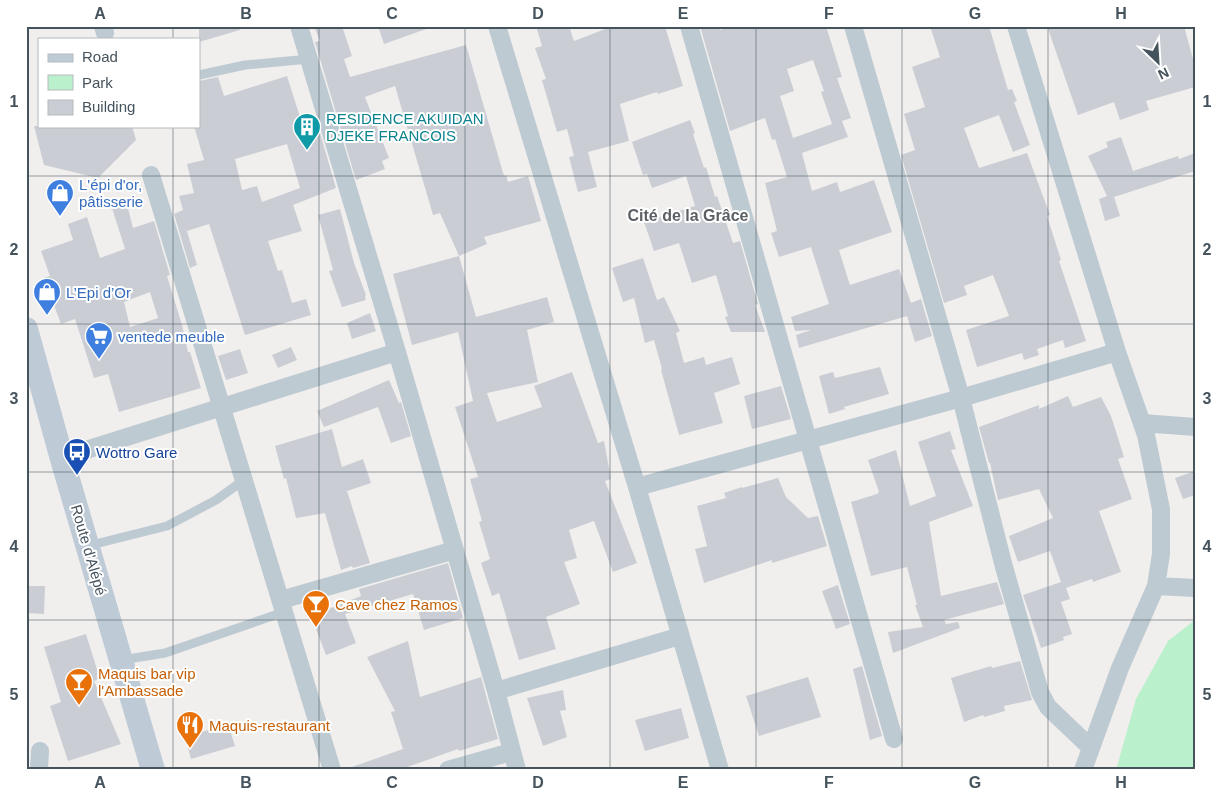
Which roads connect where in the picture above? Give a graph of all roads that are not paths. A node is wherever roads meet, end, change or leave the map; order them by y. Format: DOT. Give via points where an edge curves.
graph roads {
  1 [pos="299,26"];
  2 [pos="497,26"];
  3 [pos="689,26"];
  4 [pos="853,26"];
  5 [pos="1016,26"];
  6 [pos="309,59"];
  7 [pos="200,75"];
  8 [pos="151,175"];
  9 [pos="26,329"];
  10 [pos="397,352"];
  11 [pos="1117,352"];
  12 [pos="961,398"];
  13 [pos="221,407"];
  14 [pos="1142,423"];
  15 [pos="1195,427"];
  16 [pos="808,439"];
  17 [pos="62,459"];
  18 [pos="244,480"];
  19 [pos="637,487"];
  20 [pos="88,546"];
  21 [pos="455,550"];
  22 [pos="1156,586"];
  23 [pos="1195,588"];
  24 [pos="282,606"];
  25 [pos="680,636"];
  26 [pos="121,661"];
  27 [pos="496,691"];
  28 [pos="894,739"];
  29 [pos="1091,748"];
  30 [pos="40,752"];
  31 [pos="511,752"];
  32 [pos="39,770"];
  33 [pos="153,770"];
  34 [pos="332,770"];
  35 [pos="448,770"];
  36 [pos="517,770"];
  37 [pos="720,770"];
  38 [pos="1083,770"];
  1 -- 6 [label="street"];
  2 -- 19 [label="street"];
  3 -- 16 [label="street"];
  4 -- 12 [label="street"];
  5 -- 11 [label="street"];
  6 -- 7 [label="lane" via="245,65"];
  6 -- 10 [label="street"];
  8 -- 13 [label="street"];
  9 -- 17 [label="main road, Route d'Alépé"];
  10 -- 13 [label="street"];
  10 -- 21 [label="street"];
  11 -- 12 [label="street"];
  11 -- 14 [label="street"];
  12 -- 16 [label="street"];
  12 -- 29 [label="street" via="1040,692 1048,707"];
  13 -- 17 [label="street"];
  13 -- 18 [label="street"];
  14 -- 15 [label="street"];
  14 -- 22 [label="street" via="1161,509 1161,554"];
  16 -- 19 [label="street"];
  16 -- 28 [label="street"];
  17 -- 20 [label="main road, Route d'Alépé"];
  18 -- 20 [label="lane" via="216,500 167,526"];
  18 -- 24 [label="street"];
  19 -- 25 [label="street"];
  20 -- 26 [label="main road, Route d'Alépé"];
  21 -- 24 [label="street"];
  21 -- 27 [label="street"];
  22 -- 23 [label="street"];
  22 -- 29 [label="street" via="1120,668"];
  24 -- 26 [label="lane" via="164,653"];
  24 -- 34 [label="street"];
  25 -- 27 [label="street"];
  25 -- 37 [label="street"];
  26 -- 33 [label="main road, Route d'Alépé"];
  27 -- 31 [label="street"];
  29 -- 38 [label="street"];
  30 -- 32 [label="street"];
  31 -- 35 [label="street"];
  31 -- 36 [label="street"];
}
